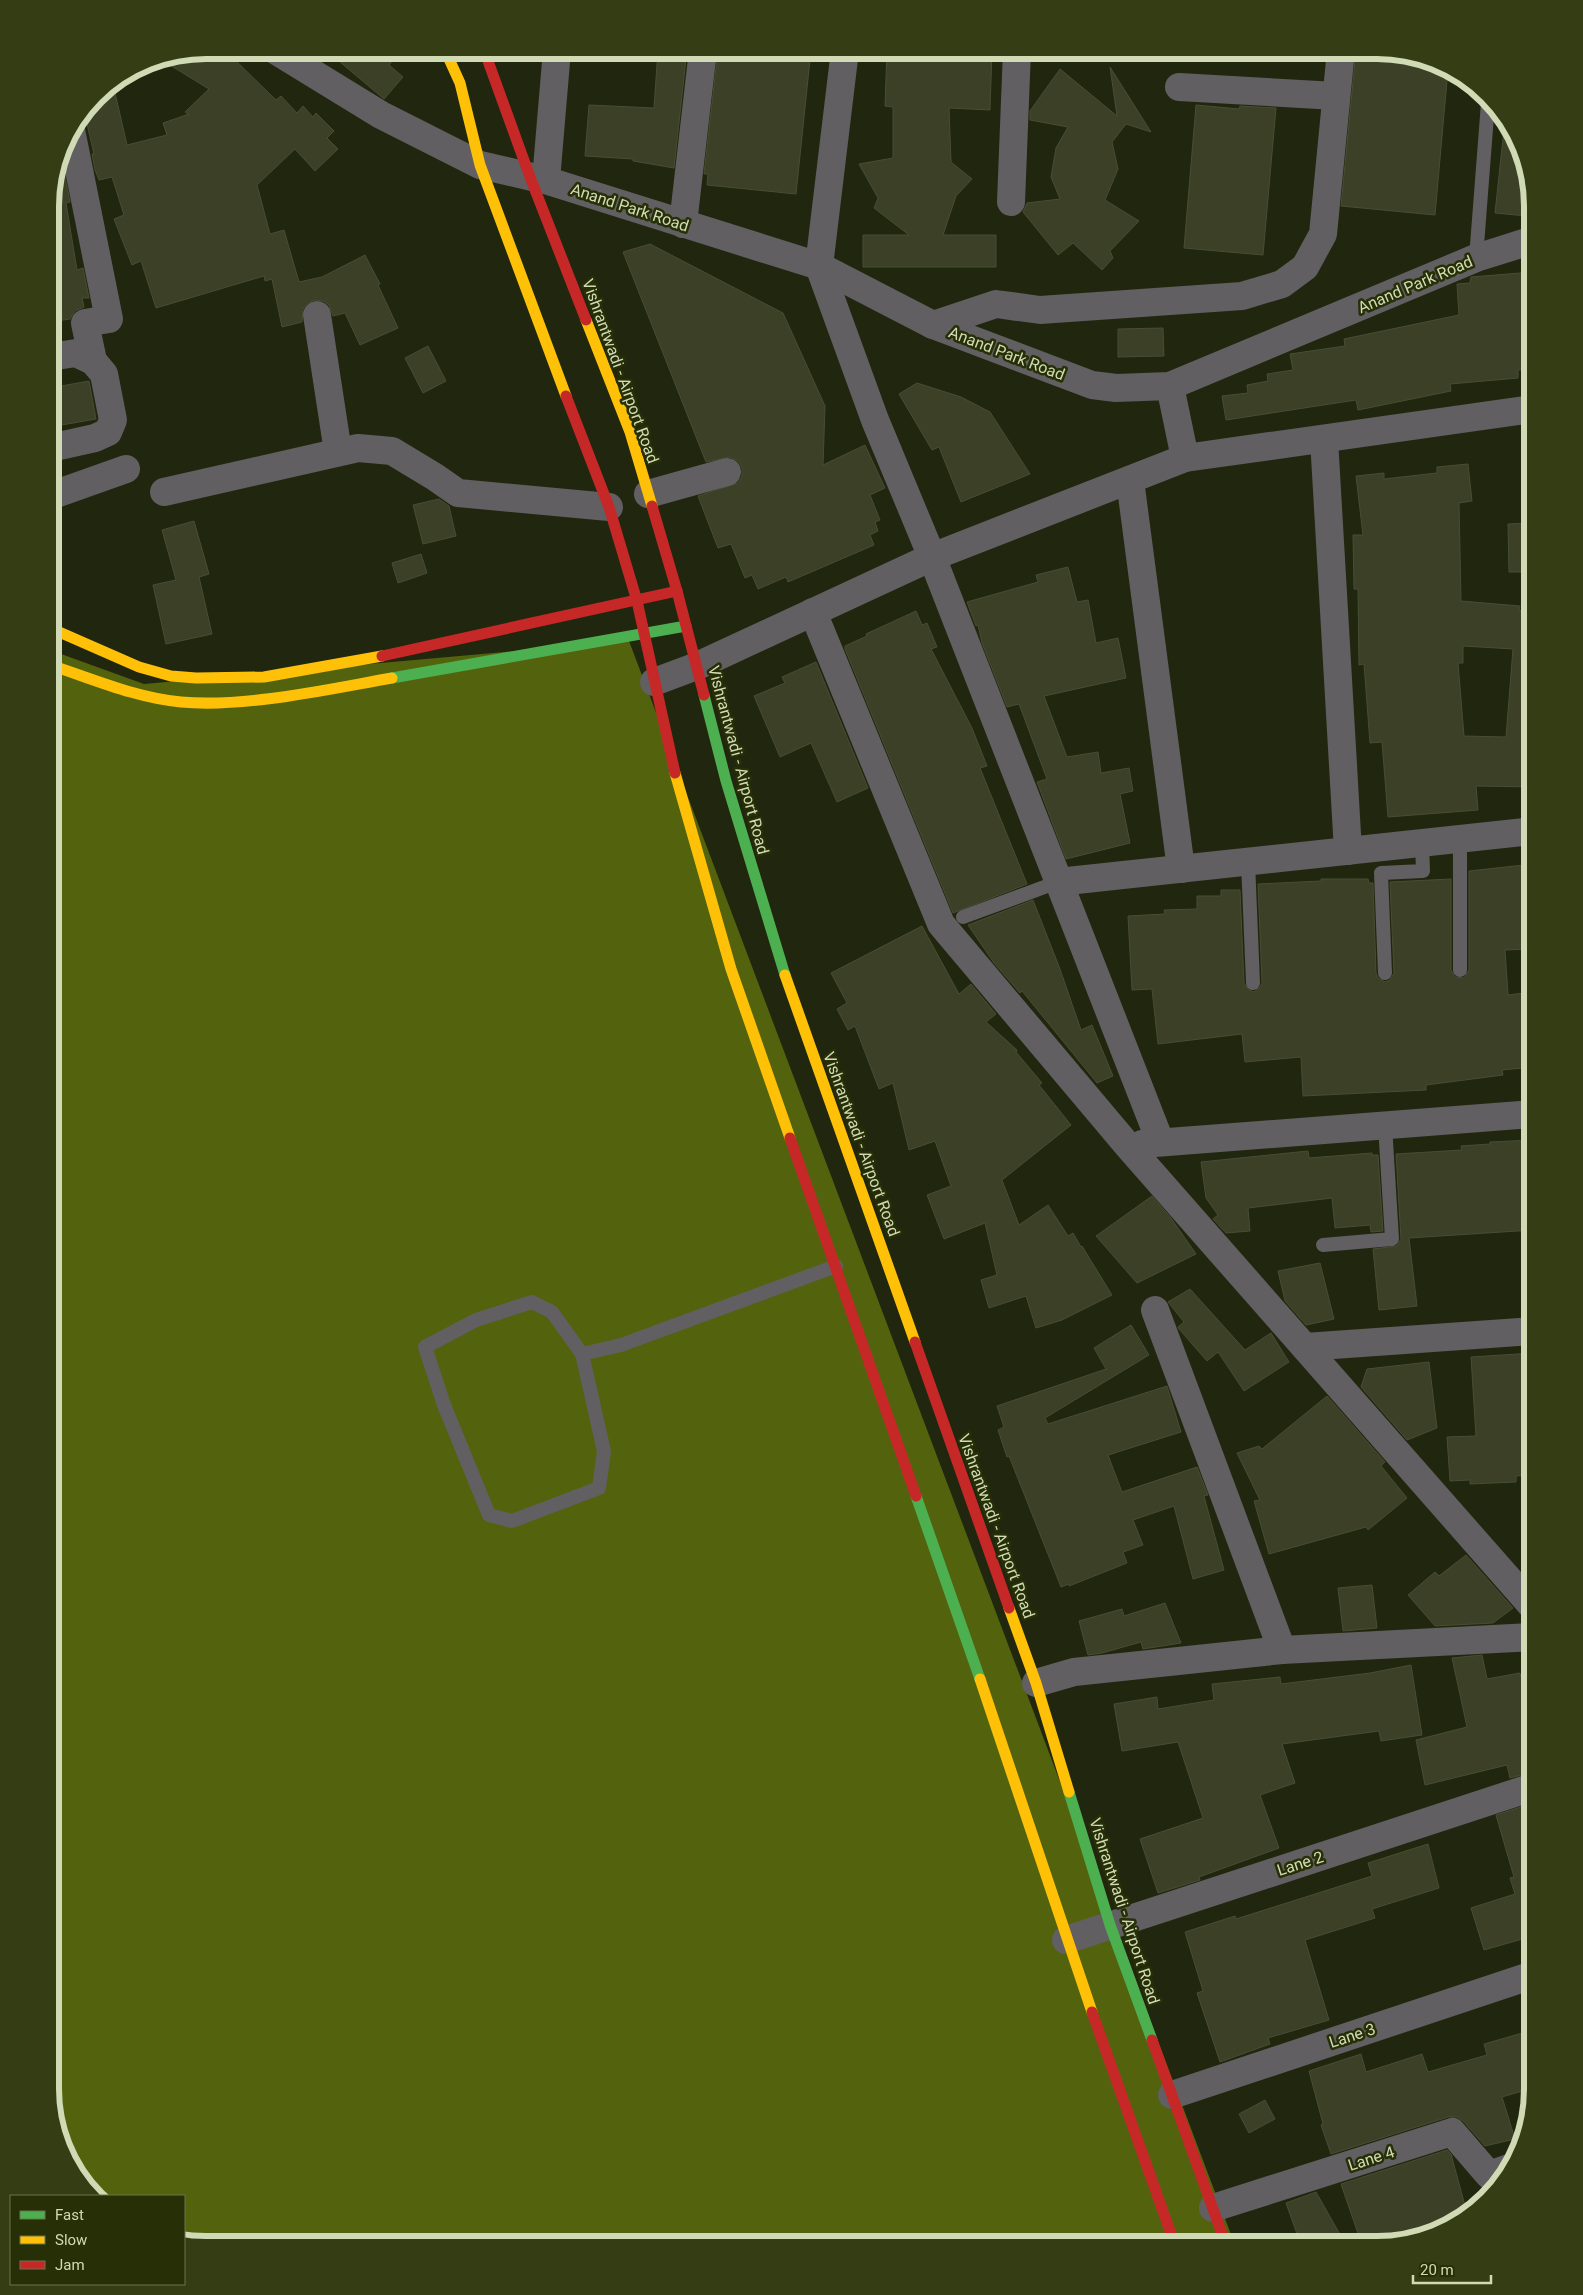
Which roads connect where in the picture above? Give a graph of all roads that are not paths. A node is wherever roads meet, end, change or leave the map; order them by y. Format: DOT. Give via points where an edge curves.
graph roads {
  1 [pos="289,59"];
  2 [pos="450,59"];
  3 [pos="488,59"];
  4 [pos="556,59"];
  5 [pos="702,59"];
  6 [pos="844,59"];
  7 [pos="1017,59"];
  8 [pos="1340,59"];
  9 [pos="1179,87"];
  10 [pos="1336,96"];
  11 [pos="1488,109"];
  12 [pos="73,142"];
  13 [pos="480,165"];
  14 [pos="538,178"];
  15 [pos="1011,202"];
  16 [pos="683,224"];
  17 [pos="1524,243"];
  18 [pos="1476,258"];
  19 [pos="819,266"];
  20 [pos="317,315"];
  21 [pos="933,325"];
  22 [pos="59,356"];
  23 [pos="92,361"];
  24 [pos="1170,386"];
  25 [pos="1524,410"];
  26 [pos="1324,439"];
  27 [pos="59,446"];
  28 [pos="338,452"];
  29 [pos="1185,458"];
  30 [pos="126,470"];
  31 [pos="727,472"];
  32 [pos="1130,480"];
  33 [pos="164,492"];
  34 [pos="59,493"];
  35 [pos="648,494"];
  36 [pos="609,507"];
  37 [pos="932,557"];
  38 [pos="677,591"];
  39 [pos="637,601"];
  40 [pos="814,612"];
  41 [pos="686,626"];
  42 [pos="59,632"];
  43 [pos="644,635"];
  44 [pos="697,666"];
  45 [pos="59,668"];
  46 [pos="654,682"];
  47 [pos="1524,832"];
  48 [pos="1460,839"];
  49 [pos="1422,843"];
  50 [pos="1348,851"];
  51 [pos="1248,862"];
  52 [pos="1181,869"];
  53 [pos="1058,882"];
  54 [pos="963,917"];
  55 [pos="1460,970"];
  56 [pos="1385,973"];
  57 [pos="1253,983"];
  58 [pos="1524,1115"];
  59 [pos="1385,1125"];
  60 [pos="1160,1141"];
  61 [pos="1128,1146"];
  62 [pos="1323,1246"];
  63 [pos="836,1266"];
  64 [pos="1155,1310"];
  65 [pos="1524,1332"];
  66 [pos="1305,1347"];
  67 [pos="582,1354"];
  68 [pos="1524,1595"];
  69 [pos="1524,1637"];
  70 [pos="1282,1650"];
  71 [pos="1036,1682"];
  72 [pos="1524,1790"];
  73 [pos="1110,1925"];
  74 [pos="1066,1940"];
  75 [pos="1524,1978"];
  76 [pos="1172,2094"];
  77 [pos="1499,2172"];
  78 [pos="1213,2208"];
  79 [pos="1172,2236"];
  80 [pos="1223,2236"];
  1 -- 13 [label="street, Anand Park Road" via="381,116"];
  2 -- 13 [label="main road" via="460,83"];
  3 -- 14 [label="main road, Vishrantwadi - Airport Road"];
  4 -- 14 [label="street"];
  5 -- 16 [label="street"];
  6 -- 19 [label="street"];
  7 -- 15 [label="street"];
  8 -- 10 [label="street"];
  9 -- 10 [label="street"];
  10 -- 21 [label="street" via="1323,234 1305,267 1282,284 1242,296 1040,310 996,304"];
  11 -- 18 [label="lane"];
  12 -- 23 [label="street" via="109,319 84,323"];
  13 -- 14 [label="street, Anand Park Road"];
  13 -- 36 [label="main road"];
  14 -- 16 [label="street, Anand Park Road"];
  14 -- 35 [label="main road, Vishrantwadi - Airport Road" via="630,432"];
  16 -- 19 [label="street, Anand Park Road"];
  17 -- 18 [label="street, Anand Park Road"];
  18 -- 24 [label="street, Anand Park Road"];
  19 -- 21 [label="street, Anand Park Road"];
  19 -- 37 [label="street" via="875,420"];
  20 -- 28 [label="street"];
  21 -- 24 [label="street, Anand Park Road" via="1092,385 1116,388"];
  22 -- 23 [label="street" via="76,353"];
  23 -- 27 [label="street" via="104,374 113,420 108,432"];
  24 -- 29 [label="street"];
  25 -- 26 [label="street"];
  26 -- 29 [label="street"];
  26 -- 50 [label="street"];
  28 -- 33 [label="street"];
  28 -- 36 [label="street" via="358,448 392,451 458,493"];
  29 -- 32 [label="street"];
  30 -- 34 [label="street"];
  31 -- 35 [label="street"];
  32 -- 37 [label="street"];
  32 -- 52 [label="street"];
  35 -- 38 [label="main road, Vishrantwadi - Airport Road"];
  36 -- 39 [label="main road"];
  37 -- 40 [label="street"];
  37 -- 53 [label="street"];
  38 -- 39 [label="main road"];
  38 -- 41 [label="main road, Vishrantwadi - Airport Road"];
  39 -- 42 [label="main road" via="359,661 264,676 171,676 139,667"];
  39 -- 43 [label="main road"];
  40 -- 44 [label="street"];
  40 -- 61 [label="street" via="941,924"];
  41 -- 43 [label="main road"];
  41 -- 44 [label="main road, Vishrantwadi - Airport Road"];
  43 -- 45 [label="main road" via="566,646 380,681 214,702 181,702 148,696"];
  43 -- 46 [label="main road"];
  44 -- 46 [label="street"];
  44 -- 71 [label="main road, Vishrantwadi - Airport Road" via="726,781 777,954"];
  46 -- 63 [label="main road" via="679,792 731,969"];
  47 -- 48 [label="street"];
  48 -- 49 [label="street"];
  48 -- 55 [label="lane"];
  49 -- 50 [label="street"];
  49 -- 56 [label="lane" via="1423,871 1381,873"];
  50 -- 51 [label="street"];
  51 -- 52 [label="street"];
  51 -- 57 [label="lane"];
  52 -- 53 [label="street"];
  53 -- 54 [label="lane"];
  53 -- 60 [label="street"];
  58 -- 59 [label="street"];
  59 -- 60 [label="street"];
  59 -- 62 [label="lane" via="1392,1239"];
  60 -- 61 [label="street"];
  61 -- 66 [label="street"];
  63 -- 67 [label="lane" via="621,1345"];
  63 -- 74 [label="main road" via="986,1693"];
  64 -- 70 [label="street"];
  65 -- 66 [label="street"];
  66 -- 68 [label="street"];
  67 -- 67 [label="lane" via="552,1312 532,1302 476,1320 425,1347 444,1405 489,1515 512,1521 599,1488 604,1451"];
  69 -- 70 [label="street"];
  70 -- 71 [label="street" via="1074,1672"];
  71 -- 73 [label="main road, Vishrantwadi - Airport Road"];
  72 -- 73 [label="street, Lane 2"];
  73 -- 74 [label="street, Lane 2"];
  73 -- 76 [label="main road, Vishrantwadi - Airport Road"];
  74 -- 79 [label="main road"];
  75 -- 76 [label="street, Lane 3"];
  76 -- 78 [label="main road, Vishrantwadi - Airport Road"];
  77 -- 78 [label="street, Lane 4" via="1489,2175 1452,2132"];
  78 -- 80 [label="main road, Vishrantwadi - Airport Road"];
}
